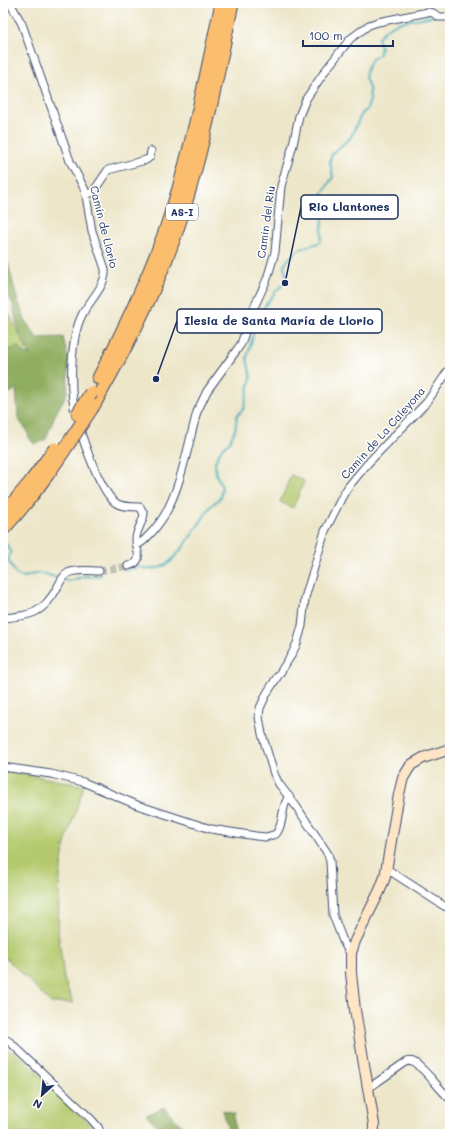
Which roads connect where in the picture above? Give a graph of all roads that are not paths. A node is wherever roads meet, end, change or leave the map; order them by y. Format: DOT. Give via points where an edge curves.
graph roads {
  1 [pos="10,3"];
  2 [pos="222,3"];
  3 [pos="232,3"];
  4 [pos="450,17"];
  5 [pos="151,151"];
  6 [pos="86,195"];
  7 [pos="450,368"];
  8 [pos="3,516"];
  9 [pos="3,529"];
  10 [pos="137,545"];
  11 [pos="128,566"];
  12 [pos="99,570"];
  13 [pos="3,618"];
  14 [pos="450,749"];
  15 [pos="3,767"];
  16 [pos="289,796"];
  17 [pos="387,869"];
  18 [pos="450,908"];
  19 [pos="351,953"];
  20 [pos="4,1039"];
  21 [pos="368,1086"];
  22 [pos="450,1099"];
  23 [pos="101,1134"];
  24 [pos="374,1134"];
  1 -- 6 [label="street, Camín de Llorio" via="22,24 70,161"];
  2 -- 8 [label="highway, AS-I, bridge" via="196,123 154,262 122,335 91,393 57,447"];
  3 -- 9 [label="highway, AS-I, bridge" via="192,182 164,266 131,338 93,406 51,470"];
  4 -- 10 [label="street, Camín del Riu" via="436,15 369,25 350,39 306,99 299,116 281,186 275,252 267,279 241,344 200,404 181,474 166,512 161,521"];
  5 -- 6 [label="street" via="150,157 146,160 108,170 93,192"];
  6 -- 10 [label="street, Camín de Llorio" via="89,219 106,274 79,322 72,367 74,407 95,470 106,492 119,505 136,506 143,510"];
  7 -- 16 [label="street, Camín de La Caleyona" via="427,402 348,487 328,524 305,598 297,643 260,708 262,734 274,774"];
  10 -- 11 [label="street, Camín de Llorio" via="138,561"];
  12 -- 13 [label="street" via="70,572 53,596 38,610 30,615"];
  14 -- 17 [label="street" via="411,765 403,778"];
  15 -- 16 [label="street" via="84,782 137,805 211,829 266,837 280,830 283,807"];
  16 -- 19 [label="street, Camín de La Caleyona" via="328,854 333,916"];
  17 -- 18 [label="street"];
  17 -- 19 [label="street"];
  19 -- 21 [label="street" via="352,980"];
  20 -- 23 [label="street" via="91,1119"];
  21 -- 22 [label="street" via="410,1061 429,1076"];
  21 -- 24 [label="street"];
}
